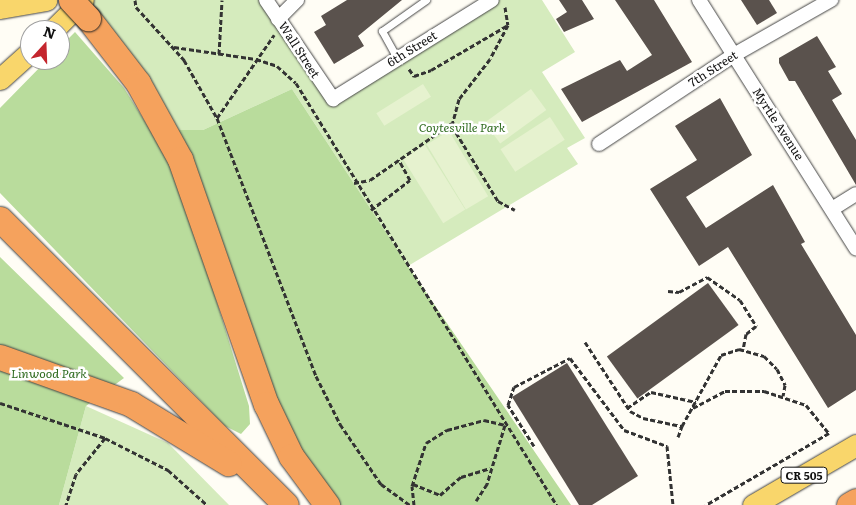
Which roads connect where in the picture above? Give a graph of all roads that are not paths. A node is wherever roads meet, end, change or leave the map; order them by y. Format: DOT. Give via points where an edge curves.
graph roads {
  1 [pos="5,0"];
  2 [pos="46,0"];
  3 [pos="71,0"];
  4 [pos="266,0"];
  5 [pos="297,0"];
  6 [pos="426,0"];
  7 [pos="492,0"];
  8 [pos="699,0"];
  9 [pos="831,0"];
  10 [pos="0,6"];
  11 [pos="85,9"];
  12 [pos="68,20"];
  13 [pos="280,22"];
  14 [pos="734,56"];
  15 [pos="397,58"];
  16 [pos="20,61"];
  17 [pos="0,79"];
  18 [pos="333,99"];
  19 [pos="599,144"];
  20 [pos="856,194"];
  21 [pos="832,209"];
  22 [pos="0,218"];
  23 [pos="856,248"];
  24 [pos="0,357"];
  25 [pos="856,445"];
  26 [pos="856,501"];
  27 [pos="284,503"];
  28 [pos="326,505"];
  29 [pos="752,505"];
  30 [pos="849,505"];
  1 -- 10 [label="main road"];
  2 -- 10 [label="main road"];
  3 -- 11 [label="highway, bridge"];
  4 -- 13 [label="street, Wall Street"];
  5 -- 13 [label="street"];
  6 -- 15 [label="lane" via="384,27 382,35"];
  7 -- 15 [label="street, 6th Street"];
  8 -- 14 [label="street, Myrtle Avenue"];
  9 -- 14 [label="street, 7th Street"];
  11 -- 12 [label="main road"];
  11 -- 28 [label="highway" via="138,83 180,159 266,404 291,456"];
  13 -- 18 [label="street, Wall Street"];
  14 -- 19 [label="street, 7th Street"];
  14 -- 21 [label="street, Myrtle Avenue"];
  15 -- 18 [label="street, 6th Street"];
  16 -- 17 [label="main road"];
  20 -- 21 [label="street"];
  21 -- 23 [label="street, Myrtle Avenue"];
  22 -- 27 [label="highway"];
  24 -- 27 [label="highway" via="145,411"];
  25 -- 29 [label="main road, CR 505"];
  26 -- 30 [label="highway"];
}
